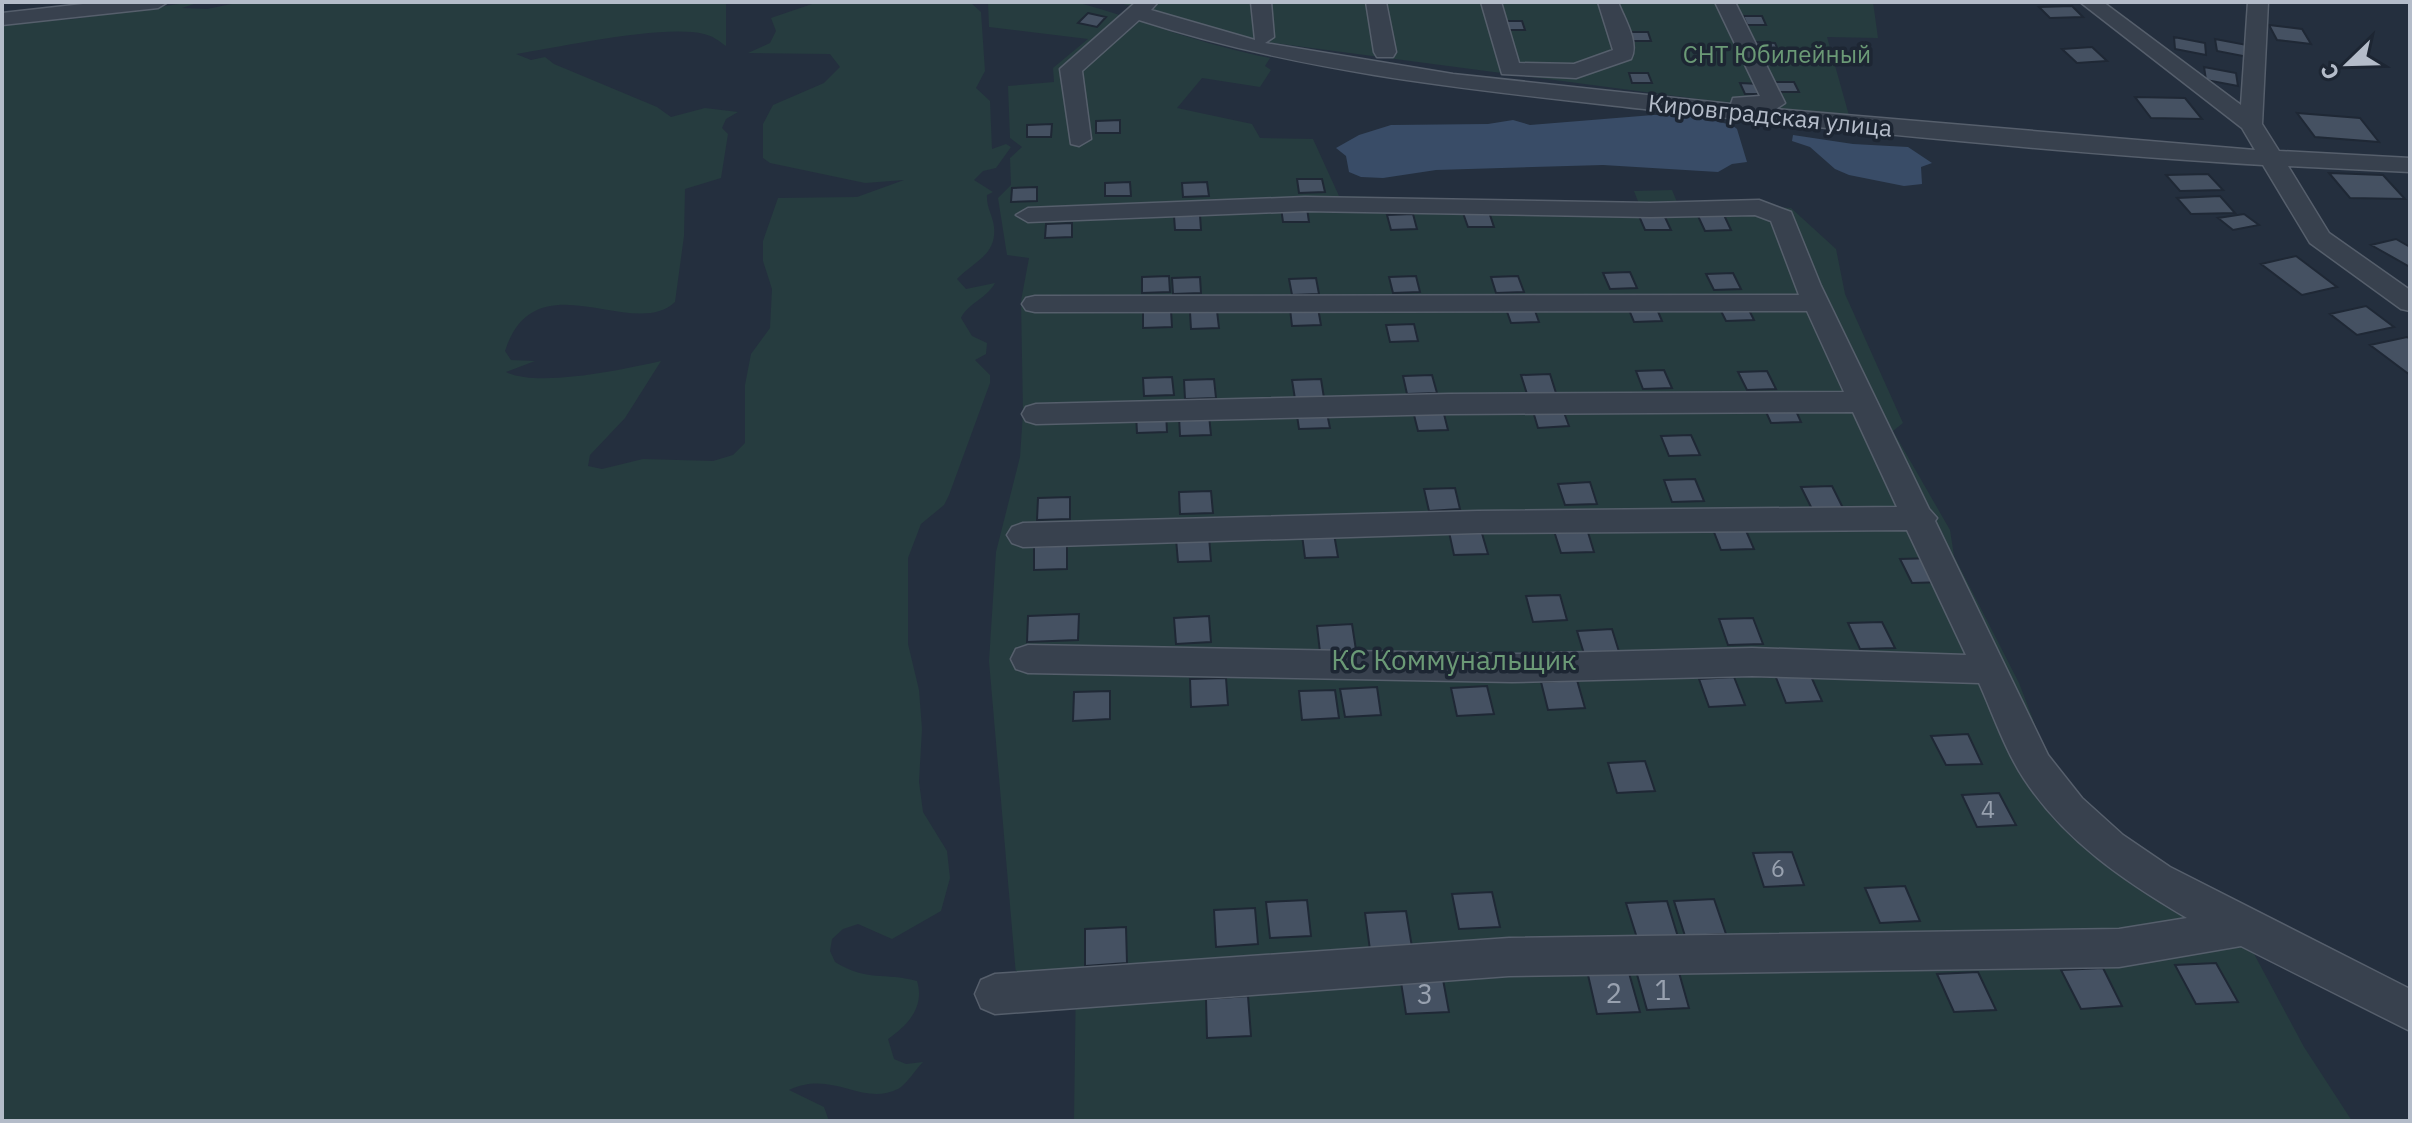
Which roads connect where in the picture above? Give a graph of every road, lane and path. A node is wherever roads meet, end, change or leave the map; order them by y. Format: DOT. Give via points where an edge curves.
graph roads {
  1 [pos="155,2"];
  2 [pos="1261,2"];
  3 [pos="1376,2"];
  4 [pos="1491,2"];
  5 [pos="1608,2"];
  6 [pos="1725,2"];
  7 [pos="2090,2"];
  8 [pos="2258,2"];
  9 [pos="1143,8"];
  10 [pos="2,19"];
  11 [pos="1263,37"];
  12 [pos="1385,52"];
  13 [pos="1503,77"];
  14 [pos="1665,104"];
  15 [pos="2251,124"];
  16 [pos="1079,139"];
  17 [pos="2275,159"];
  18 [pos="2410,165"];
  19 [pos="1028,215"];
  20 [pos="1818,303"];
  21 [pos="2410,303"];
  22 [pos="1035,304"];
  23 [pos="1864,402"];
  24 [pos="1036,414"];
  25 [pos="1921,518"];
  26 [pos="1023,535"];
  27 [pos="1028,659"];
  28 [pos="1992,670"];
  29 [pos="2243,927"];
  30 [pos="995,994"];
  31 [pos="2410,1011"];
  1 -- 10 [label="street"];
  2 -- 11 [label="street"];
  3 -- 12 [label="street"];
  4 -- 13 [label="street"];
  5 -- 13 [label="street" via="1623,54 1576,71"];
  6 -- 14 [label="street" via="1774,103 1668,93"];
  7 -- 15 [label="street"];
  8 -- 15 [label="street"];
  9 -- 13 [label="street, Кировградская улица" via="1206,38 1288,56"];
  9 -- 16 [label="street" via="1071,69"];
  13 -- 14 [label="street, Кировградская улица"];
  14 -- 17 [label="street, Кировградская улица" via="1900,130"];
  15 -- 17 [label="street"];
  17 -- 18 [label="street, Кировградская улица"];
  17 -- 21 [label="street" via="2319,238"];
  19 -- 20 [label="street" via="1305,204 1759,207 1782,217"];
  20 -- 22 [label="street"];
  20 -- 23 [label="street"];
  23 -- 24 [label="street" via="1449,404"];
  23 -- 25 [label="street"];
  25 -- 26 [label="street" via="1462,522"];
  25 -- 28 [label="street"];
  27 -- 28 [label="street" via="1512,668 1752,662"];
  28 -- 29 [label="street" via="2035,766 2070,813 2169,886"];
  29 -- 30 [label="street" via="2119,948 1509,957"];
  29 -- 31 [label="street"];
}
